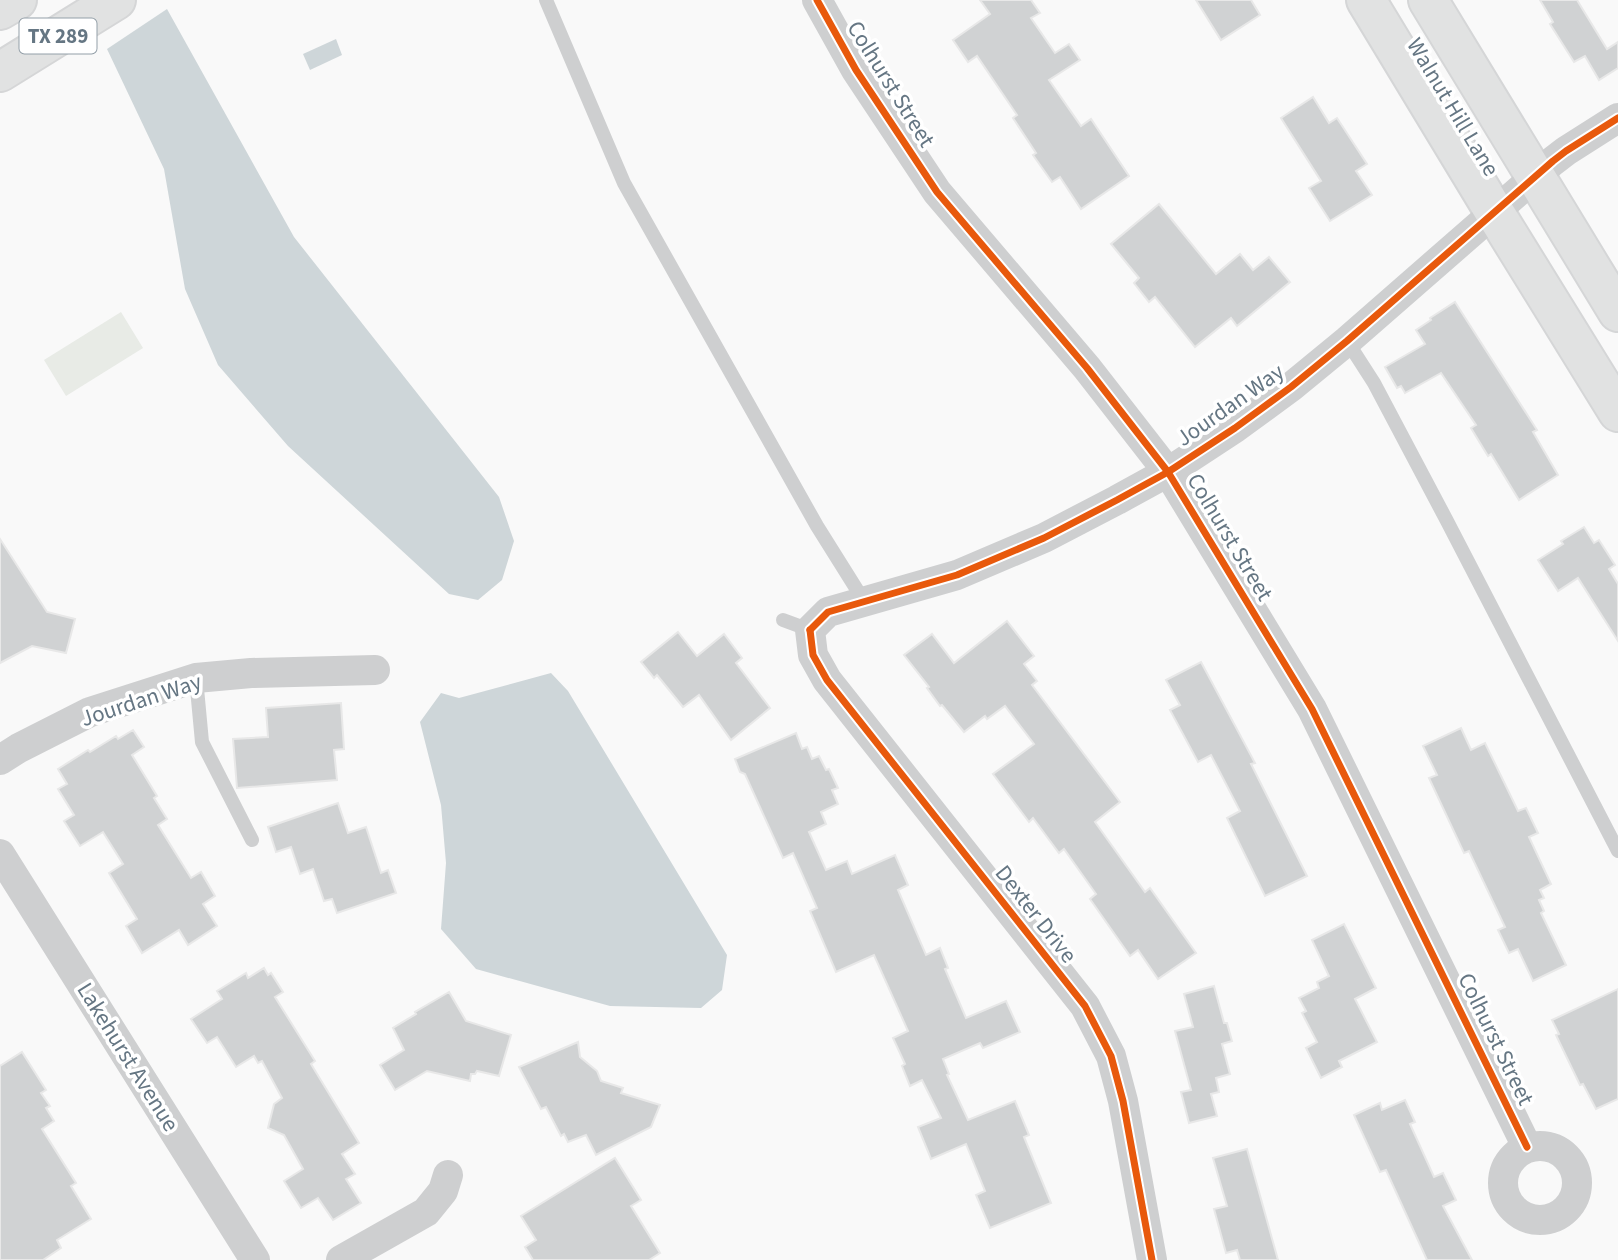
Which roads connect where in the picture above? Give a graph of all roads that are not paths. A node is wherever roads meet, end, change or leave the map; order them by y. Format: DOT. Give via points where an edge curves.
graph roads {
  1 [pos="17,0"];
  2 [pos="116,0"];
  3 [pos="546,0"];
  4 [pos="817,0"];
  5 [pos="1366,0"];
  6 [pos="1429,0"];
  7 [pos="0,10"];
  8 [pos="0,72"];
  9 [pos="1618,118"];
  10 [pos="1535,176"];
  11 [pos="1494,213"];
  12 [pos="1618,312"];
  13 [pos="1347,341"];
  14 [pos="1618,412"];
  15 [pos="1168,472"];
  16 [pos="864,601"];
  17 [pos="797,625"];
  18 [pos="375,670"];
  19 [pos="196,678"];
  20 [pos="0,760"];
  21 [pos="252,840"];
  22 [pos="1618,851"];
  23 [pos="0,854"];
  24 [pos="1527,1147"];
  25 [pos="448,1175"];
  26 [pos="255,1260"];
  27 [pos="341,1260"];
  28 [pos="1152,1260"];
  1 -- 7 [label="main road, TX 289"];
  2 -- 8 [label="main road, TX 289"];
  3 -- 16 [label="lane" via="624,183"];
  4 -- 15 [label="street, Colhurst Street" via="856,70 937,192 1087,368"];
  5 -- 11 [label="main road, Walnut Hill Lane"];
  6 -- 10 [label="main road, Walnut Hill Lane"];
  9 -- 10 [label="street, Jourdan Way" via="1566,150"];
  10 -- 11 [label="street, Jourdan Way"];
  10 -- 12 [label="main road, Walnut Hill Lane"];
  11 -- 13 [label="street, Jourdan Way"];
  11 -- 14 [label="main road, Walnut Hill Lane"];
  13 -- 15 [label="street, Jourdan Way" via="1235,428"];
  13 -- 22 [label="lane" via="1441,509"];
  15 -- 16 [label="street, Jourdan Way" via="1044,538 970,570"];
  15 -- 24 [label="street, Colhurst Street" via="1312,709"];
  16 -- 17 [label="street, Jourdan Way"];
  17 -- 28 [label="street, Dexter Drive" via="827,680 1085,1006 1111,1056 1120,1090"];
  18 -- 19 [label="street, Jourdan Way"];
  19 -- 20 [label="street, Jourdan Way" via="90,712"];
  19 -- 21 [label="lane" via="202,742"];
  23 -- 26 [label="street, Lakehurst Avenue"];
  25 -- 27 [label="street" via="443,1191 426,1212"];
}
